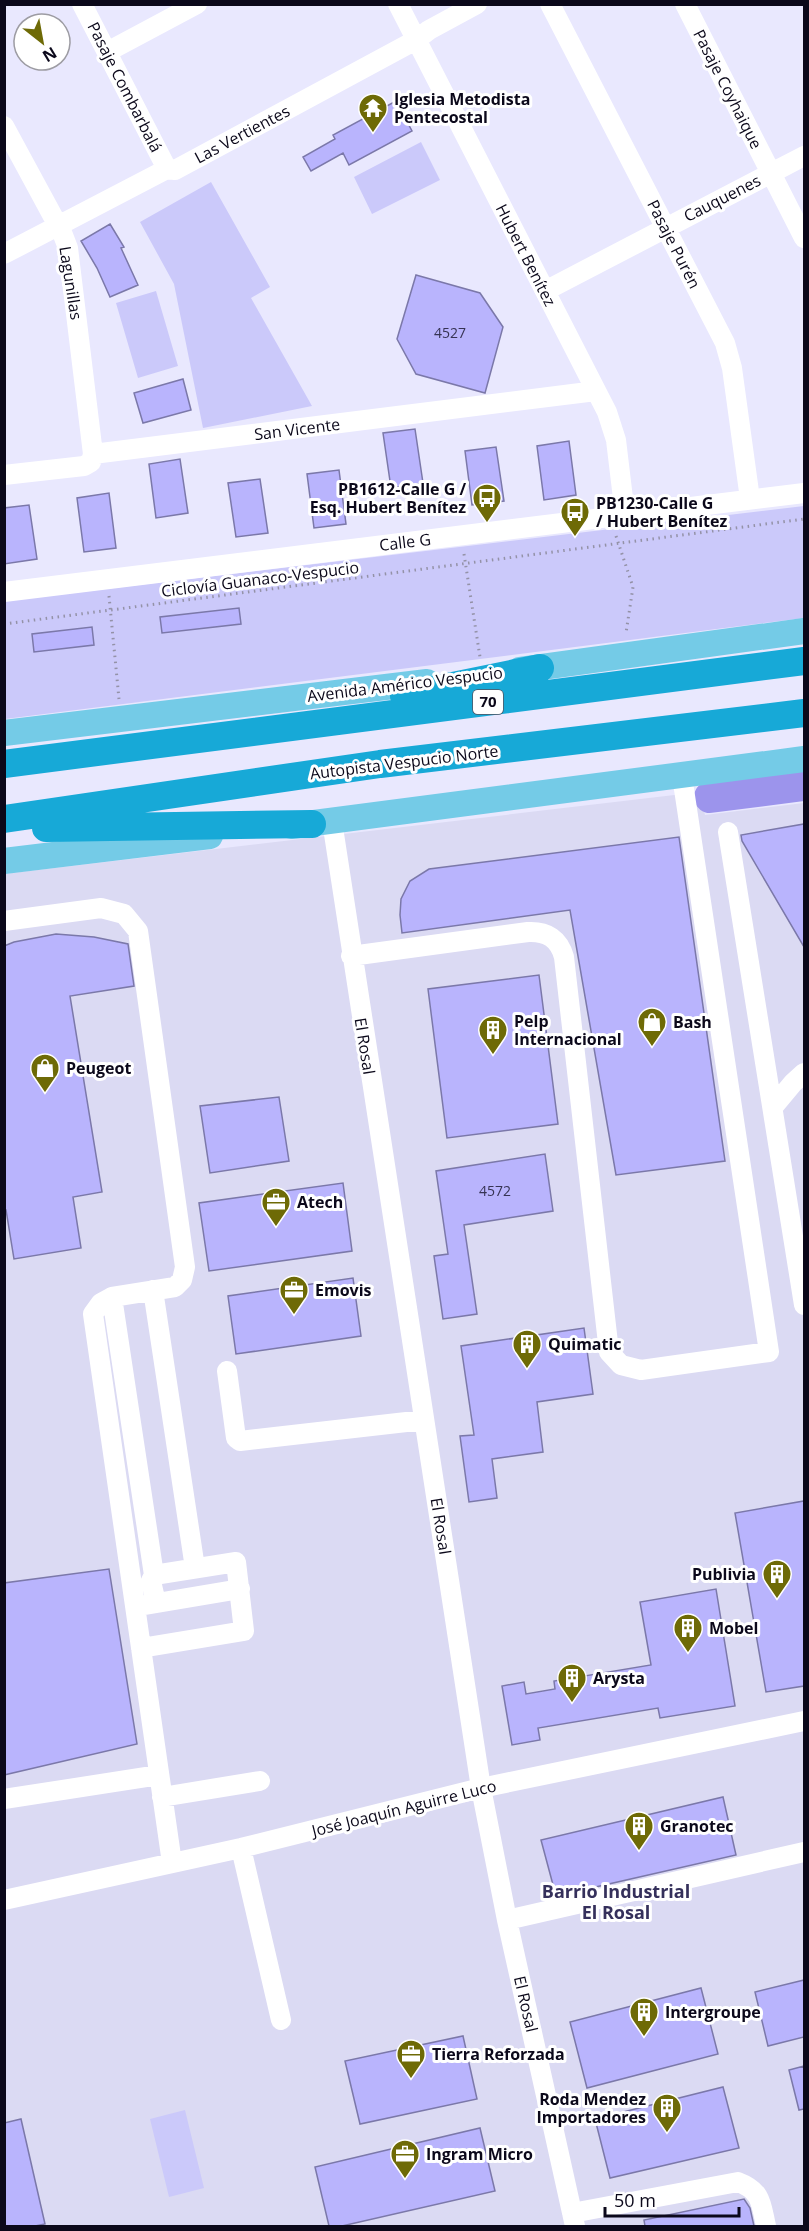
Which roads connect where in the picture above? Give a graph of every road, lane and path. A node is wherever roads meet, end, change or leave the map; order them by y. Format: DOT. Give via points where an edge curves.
graph roads {
  1 [pos="82,4"];
  2 [pos="197,4"];
  3 [pos="398,4"];
  4 [pos="477,4"];
  5 [pos="550,4"];
  6 [pos="685,4"];
  7 [pos="416,40"];
  8 [pos="107,52"];
  9 [pos="4,126"];
  10 [pos="804,156"];
  11 [pos="167,169"];
  12 [pos="771,173"];
  13 [pos="58,226"];
  14 [pos="665,228"];
  15 [pos="804,237"];
  16 [pos="4,254"];
  17 [pos="544,291"];
  18 [pos="596,391"];
  19 [pos="93,454"];
  20 [pos="4,475"];
  21 [pos="804,493"];
  22 [pos="750,500"];
  23 [pos="619,516"];
  24 [pos="804,519"];
  25 [pos="462,535"];
  26 [pos="617,544"];
  27 [pos="464,564"];
  28 [pos="107,579"];
  29 [pos="4,591"];
  30 [pos="111,610"];
  31 [pos="4,624"];
  32 [pos="804,631"];
  33 [pos="624,643"];
  34 [pos="804,661"];
  35 [pos="481,662"];
  36 [pos="540,668"];
  37 [pos="804,713"];
  38 [pos="121,719"];
  39 [pos="4,733"];
  40 [pos="171,743"];
  41 [pos="804,759"];
  42 [pos="4,764"];
  43 [pos="682,776"];
  44 [pos="4,819"];
  45 [pos="322,822"];
  46 [pos="4,828"];
  47 [pos="728,832"];
  48 [pos="4,861"];
  49 [pos="4,921"];
  50 [pos="351,956"];
  51 [pos="804,1073"];
  52 [pos="773,1107"];
  53 [pos="153,1290"];
  54 [pos="112,1297"];
  55 [pos="804,1305"];
  56 [pos="227,1371"];
  57 [pos="424,1420"];
  58 [pos="195,1568"];
  59 [pos="154,1575"];
  60 [pos="240,1589"];
  61 [pos="156,1603"];
  62 [pos="135,1607"];
  63 [pos="141,1648"];
  64 [pos="804,1721"];
  65 [pos="159,1775"];
  66 [pos="260,1781"];
  67 [pos="482,1788"];
  68 [pos="162,1797"];
  69 [pos="4,1799"];
  70 [pos="241,1848"];
  71 [pos="804,1852"];
  72 [pos="172,1863"];
  73 [pos="4,1900"];
  74 [pos="507,1920"];
  75 [pos="281,2020"];
  76 [pos="574,2220"];
  77 [pos="766,2226"];
  1 -- 8 [label="street, Pasaje Combarbalá"];
  2 -- 8 [label="street"];
  3 -- 7 [label="street, Hubert Benítez"];
  4 -- 7 [label="street, Las Vertientes"];
  5 -- 14 [label="street, Pasaje Purén"];
  6 -- 12 [label="street, Pasaje Coyhaique"];
  7 -- 11 [label="street, Las Vertientes" via="175,170"];
  7 -- 17 [label="street, Hubert Benítez"];
  8 -- 11 [label="street, Pasaje Combarbalá"];
  9 -- 13 [label="street, Lagunillas"];
  10 -- 12 [label="street, Cauquenes"];
  11 -- 13 [label="street, Las Vertientes"];
  12 -- 14 [label="street, Cauquenes"];
  12 -- 15 [label="street, Pasaje Coyhaique"];
  13 -- 16 [label="street, Las Vertientes"];
  13 -- 19 [label="street, Lagunillas" via="68,248"];
  14 -- 17 [label="street, Cauquenes"];
  14 -- 22 [label="street, Pasaje Purén" via="729,355"];
  17 -- 18 [label="street, Hubert Benítez"];
  18 -- 19 [label="street, San Vicente"];
  18 -- 23 [label="street, Hubert Benítez" via="613,428"];
  19 -- 20 [label="street, San Vicente" via="91,462 84,466"];
  21 -- 22 [label="street, Calle G"];
  22 -- 23 [label="street, Calle G"];
  23 -- 25 [label="street, Calle G"];
  23 -- 26 [label="path"];
  24 -- 26 [label="path, Ciclovía Guanaco-Vespucio"];
  25 -- 27 [label="path"];
  25 -- 28 [label="street, Calle G"];
  26 -- 27 [label="path, Ciclovía Guanaco-Vespucio"];
  26 -- 33 [label="path" via="633,587"];
  27 -- 30 [label="path, Ciclovía Guanaco-Vespucio"];
  27 -- 35 [label="path"];
  28 -- 29 [label="street, Calle G"];
  28 -- 30 [label="path"];
  30 -- 31 [label="path, Ciclovía Guanaco-Vespucio"];
  30 -- 38 [label="path"];
  32 -- 36 [label="main road, Avenida Américo Vespucio"];
  34 -- 40 [label="highway, 70"];
  36 -- 38 [label="main road, Avenida Américo Vespucio"];
  36 -- 40 [label="highway"];
  37 -- 44 [label="highway, Autopista Vespucio Norte" via="380,764"];
  38 -- 39 [label="main road, Avenida Américo Vespucio"];
  40 -- 42 [label="highway, 70"];
  41 -- 43 [label="main road"];
  43 -- 45 [label="main road"];
  43 -- 50 [label="street" via="770,1352 641,1371 621,1365 609,1352 564,957 552,936 528,932"];
  45 -- 46 [label="highway"];
  45 -- 48 [label="main road"];
  45 -- 50 [label="street, El Rosal"];
  47 -- 52 [label="street"];
  49 -- 53 [label="street" via="101,909 124,914 138,931 185,1267 182,1280 175,1287"];
  50 -- 57 [label="street, El Rosal"];
  51 -- 52 [label="street"];
  52 -- 55 [label="street"];
  53 -- 54 [label="street"];
  53 -- 58 [label="street"];
  54 -- 59 [label="street"];
  54 -- 62 [label="street" via="93,1314"];
  56 -- 57 [label="street" via="236,1438 240,1441"];
  57 -- 67 [label="street, El Rosal"];
  58 -- 59 [label="street"];
  58 -- 60 [label="street" via="236,1562"];
  59 -- 61 [label="street" via="151,1581"];
  60 -- 61 [label="street"];
  60 -- 63 [label="street" via="244,1631"];
  61 -- 62 [label="street"];
  62 -- 63 [label="street"];
  63 -- 65 [label="street"];
  64 -- 67 [label="street, José Joaquín Aguirre Luco"];
  65 -- 68 [label="street"];
  65 -- 69 [label="street"];
  66 -- 68 [label="street"];
  67 -- 70 [label="street, José Joaquín Aguirre Luco"];
  67 -- 74 [label="street, El Rosal"];
  68 -- 72 [label="street"];
  70 -- 72 [label="street, José Joaquín Aguirre Luco"];
  70 -- 75 [label="street"];
  71 -- 74 [label="street"];
  72 -- 73 [label="street, José Joaquín Aguirre Luco"];
  74 -- 76 [label="street, El Rosal"];
  76 -- 77 [label="street" via="738,2182 752,2187 760,2200"];
}
